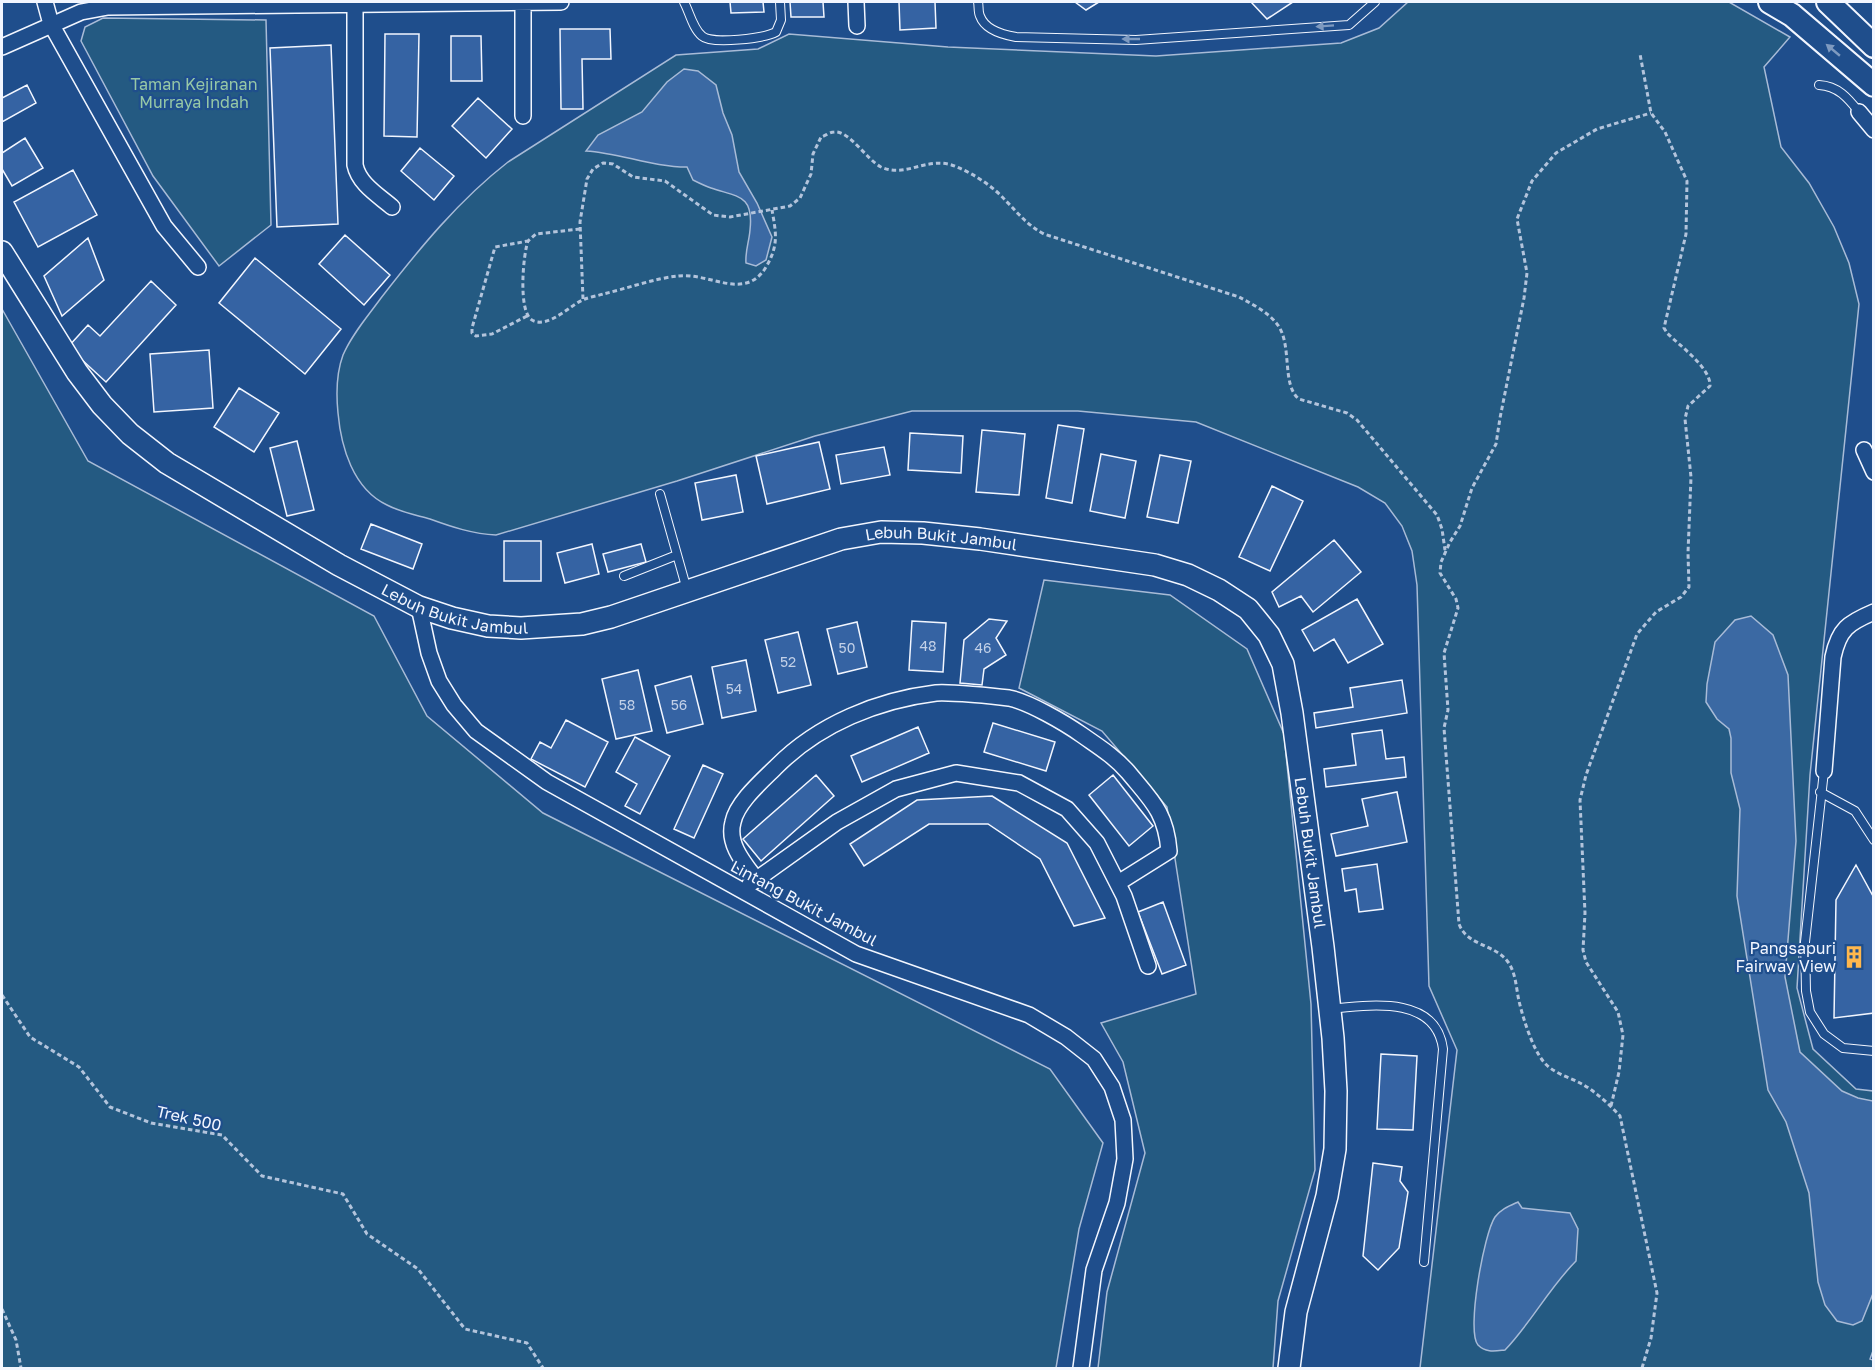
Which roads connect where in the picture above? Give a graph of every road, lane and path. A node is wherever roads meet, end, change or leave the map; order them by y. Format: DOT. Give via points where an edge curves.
graph roads {
  1 [pos="45,2"];
  2 [pos="444,2"];
  3 [pos="523,2"];
  4 [pos="561,2"];
  5 [pos="684,2"];
  6 [pos="780,2"];
  7 [pos="856,2"];
  8 [pos="978,2"];
  9 [pos="1375,2"];
  10 [pos="1770,2"];
  11 [pos="1828,2"];
  12 [pos="195,3"];
  13 [pos="355,3"];
  14 [pos="1787,8"];
  15 [pos="51,24"];
  16 [pos="857,26"];
  17 [pos="1874,46"];
  18 [pos="2,47"];
  19 [pos="1640,54"];
  20 [pos="1819,85"];
  21 [pos="1874,85"];
  22 [pos="1859,112"];
  23 [pos="1651,113"];
  24 [pos="523,116"];
  25 [pos="1874,130"];
  26 [pos="392,207"];
  27 [pos="772,210"];
  28 [pos="580,229"];
  29 [pos="528,241"];
  30 [pos="2,252"];
  31 [pos="198,267"];
  32 [pos="583,299"];
  33 [pos="527,316"];
  34 [pos="1864,450"];
  35 [pos="1874,472"];
  36 [pos="660,494"];
  37 [pos="1445,551"];
  38 [pos="677,555"];
  39 [pos="624,576"];
  40 [pos="688,591"];
  41 [pos="419,607"];
  42 [pos="1874,612"];
  43 [pos="1824,771"];
  44 [pos="1821,792"];
  45 [pos="1874,840"];
  46 [pos="756,879"];
  47 [pos="1118,883"];
  48 [pos="742,890"];
  49 [pos="1148,966"];
  50 [pos="2,995"];
  51 [pos="1330,1009"];
  52 [pos="1874,1051"];
  53 [pos="1611,1106"];
  54 [pos="1424,1262"];
  55 [pos="2,1309"];
  56 [pos="21,1368"];
  57 [pos="543,1368"];
  58 [pos="1081,1368"];
  59 [pos="1289,1368"];
  60 [pos="1642,1368"];
  1 -- 15 [label="street"];
  2 -- 3 [label="street"];
  2 -- 13 [label="street"];
  3 -- 4 [label="street"];
  3 -- 24 [label="street"];
  5 -- 6 [label="lane" via="701,36 710,40 766,37 776,32 781,20"];
  7 -- 16 [label="street"];
  9 -- 8 [label="lane, one-way" via="1349,25 1136,40 1001,34 980,17"];
  10 -- 14 [label="main road"];
  11 -- 17 [label="main road"];
  12 -- 13 [label="street"];
  12 -- 15 [label="street" via="108,7"];
  13 -- 26 [label="street" via="355,165 362,182"];
  21 -- 14 [label="main road, one-way"];
  15 -- 18 [label="street"];
  15 -- 31 [label="street" via="164,226"];
  19 -- 23 [label="path"];
  20 -- 22 [label="lane" via="1834,87"];
  22 -- 25 [label="street"];
  23 -- 37 [label="path" via="1597,129 1556,153 1532,181 1517,219 1527,273 1496,444"];
  23 -- 53 [label="path" via="1665,132 1687,181 1686,234 1664,328 1711,379 1710,386 1688,406 1685,419 1691,477 1689,587 1681,597 1656,612 1637,634 1580,800 1586,913 1583,950 1586,962 1618,1012 1623,1035"];
  27 -- 28 [label="path" via="730,217 713,215 665,182 633,177 613,164 603,163 587,179"];
  27 -- 32 [label="path" via="777,238 773,255 751,283 739,285 679,275"];
  27 -- 37 [label="path" via="790,206 800,198 821,137 843,133 878,165 891,171 932,162 957,166 989,185 1029,226 1044,234 1239,297 1278,324 1286,343 1294,395 1357,420 1437,515"];
  28 -- 29 [label="path" via="536,234"];
  28 -- 32 [label="path"];
  29 -- 33 [label="path" via="522,295"];
  29 -- 33 [label="path" via="495,247 472,333 492,334"];
  30 -- 41 [label="main road, Lebuh Bukit Jambul" via="78,372 130,434 167,463 339,565"];
  32 -- 33 [label="path" via="559,317 537,322"];
  34 -- 35 [label="street"];
  36 -- 38 [label="lane"];
  37 -- 53 [label="path" via="1440,573 1458,608 1444,653 1448,710 1444,728 1459,924 1470,939 1507,961 1543,1062"];
  38 -- 39 [label="lane"];
  38 -- 40 [label="lane"];
  40 -- 41 [label="main road, Lebuh Bukit Jambul" via="611,617 555,627 488,626"];
  40 -- 51 [label="main road, Lebuh Bukit Jambul" via="841,539 881,532 980,539 1120,558 1188,574 1219,590 1248,609 1269,635 1283,664"];
  41 -- 48 [label="street, Lintang Bukit Jambul" via="439,681 476,731 547,782"];
  42 -- 43 [label="street" via="1848,625 1836,643"];
  43 -- 44 [label="lane"];
  44 -- 45 [label="lane" via="1855,812"];
  44 -- 52 [label="lane" via="1805,942 1810,1012 1824,1034 1843,1048"];
  46 -- 47 [label="street" via="837,822 896,789 956,773 1019,783 1067,809 1097,843"];
  46 -- 47 [label="street" via="737,853 732,824 757,786 790,753 821,731 867,708 938,693 1011,699 1060,720 1115,757 1159,809 1168,833 1169,851"];
  46 -- 48 [label="street"];
  47 -- 49 [label="street"];
  48 -- 58 [label="street, Lintang Bukit Jambul" via="856,954 1029,1016 1094,1059 1112,1087 1124,1120 1125,1159 1117,1203 1094,1270"];
  50 -- 57 [label="path, Trek 500" via="30,1037 79,1067 110,1107 151,1123 222,1135 262,1176 343,1194 367,1234 418,1269 465,1329 527,1343"];
  51 -- 54 [label="lane" via="1402,1007 1425,1017 1441,1037"];
  51 -- 59 [label="main road, Lebuh Bukit Jambul" via="1336,1091 1335,1149 1327,1196 1296,1312"];
  53 -- 60 [label="path" via="1620,1116 1657,1293"];
  55 -- 56 [label="path" via="16,1340"];
}
